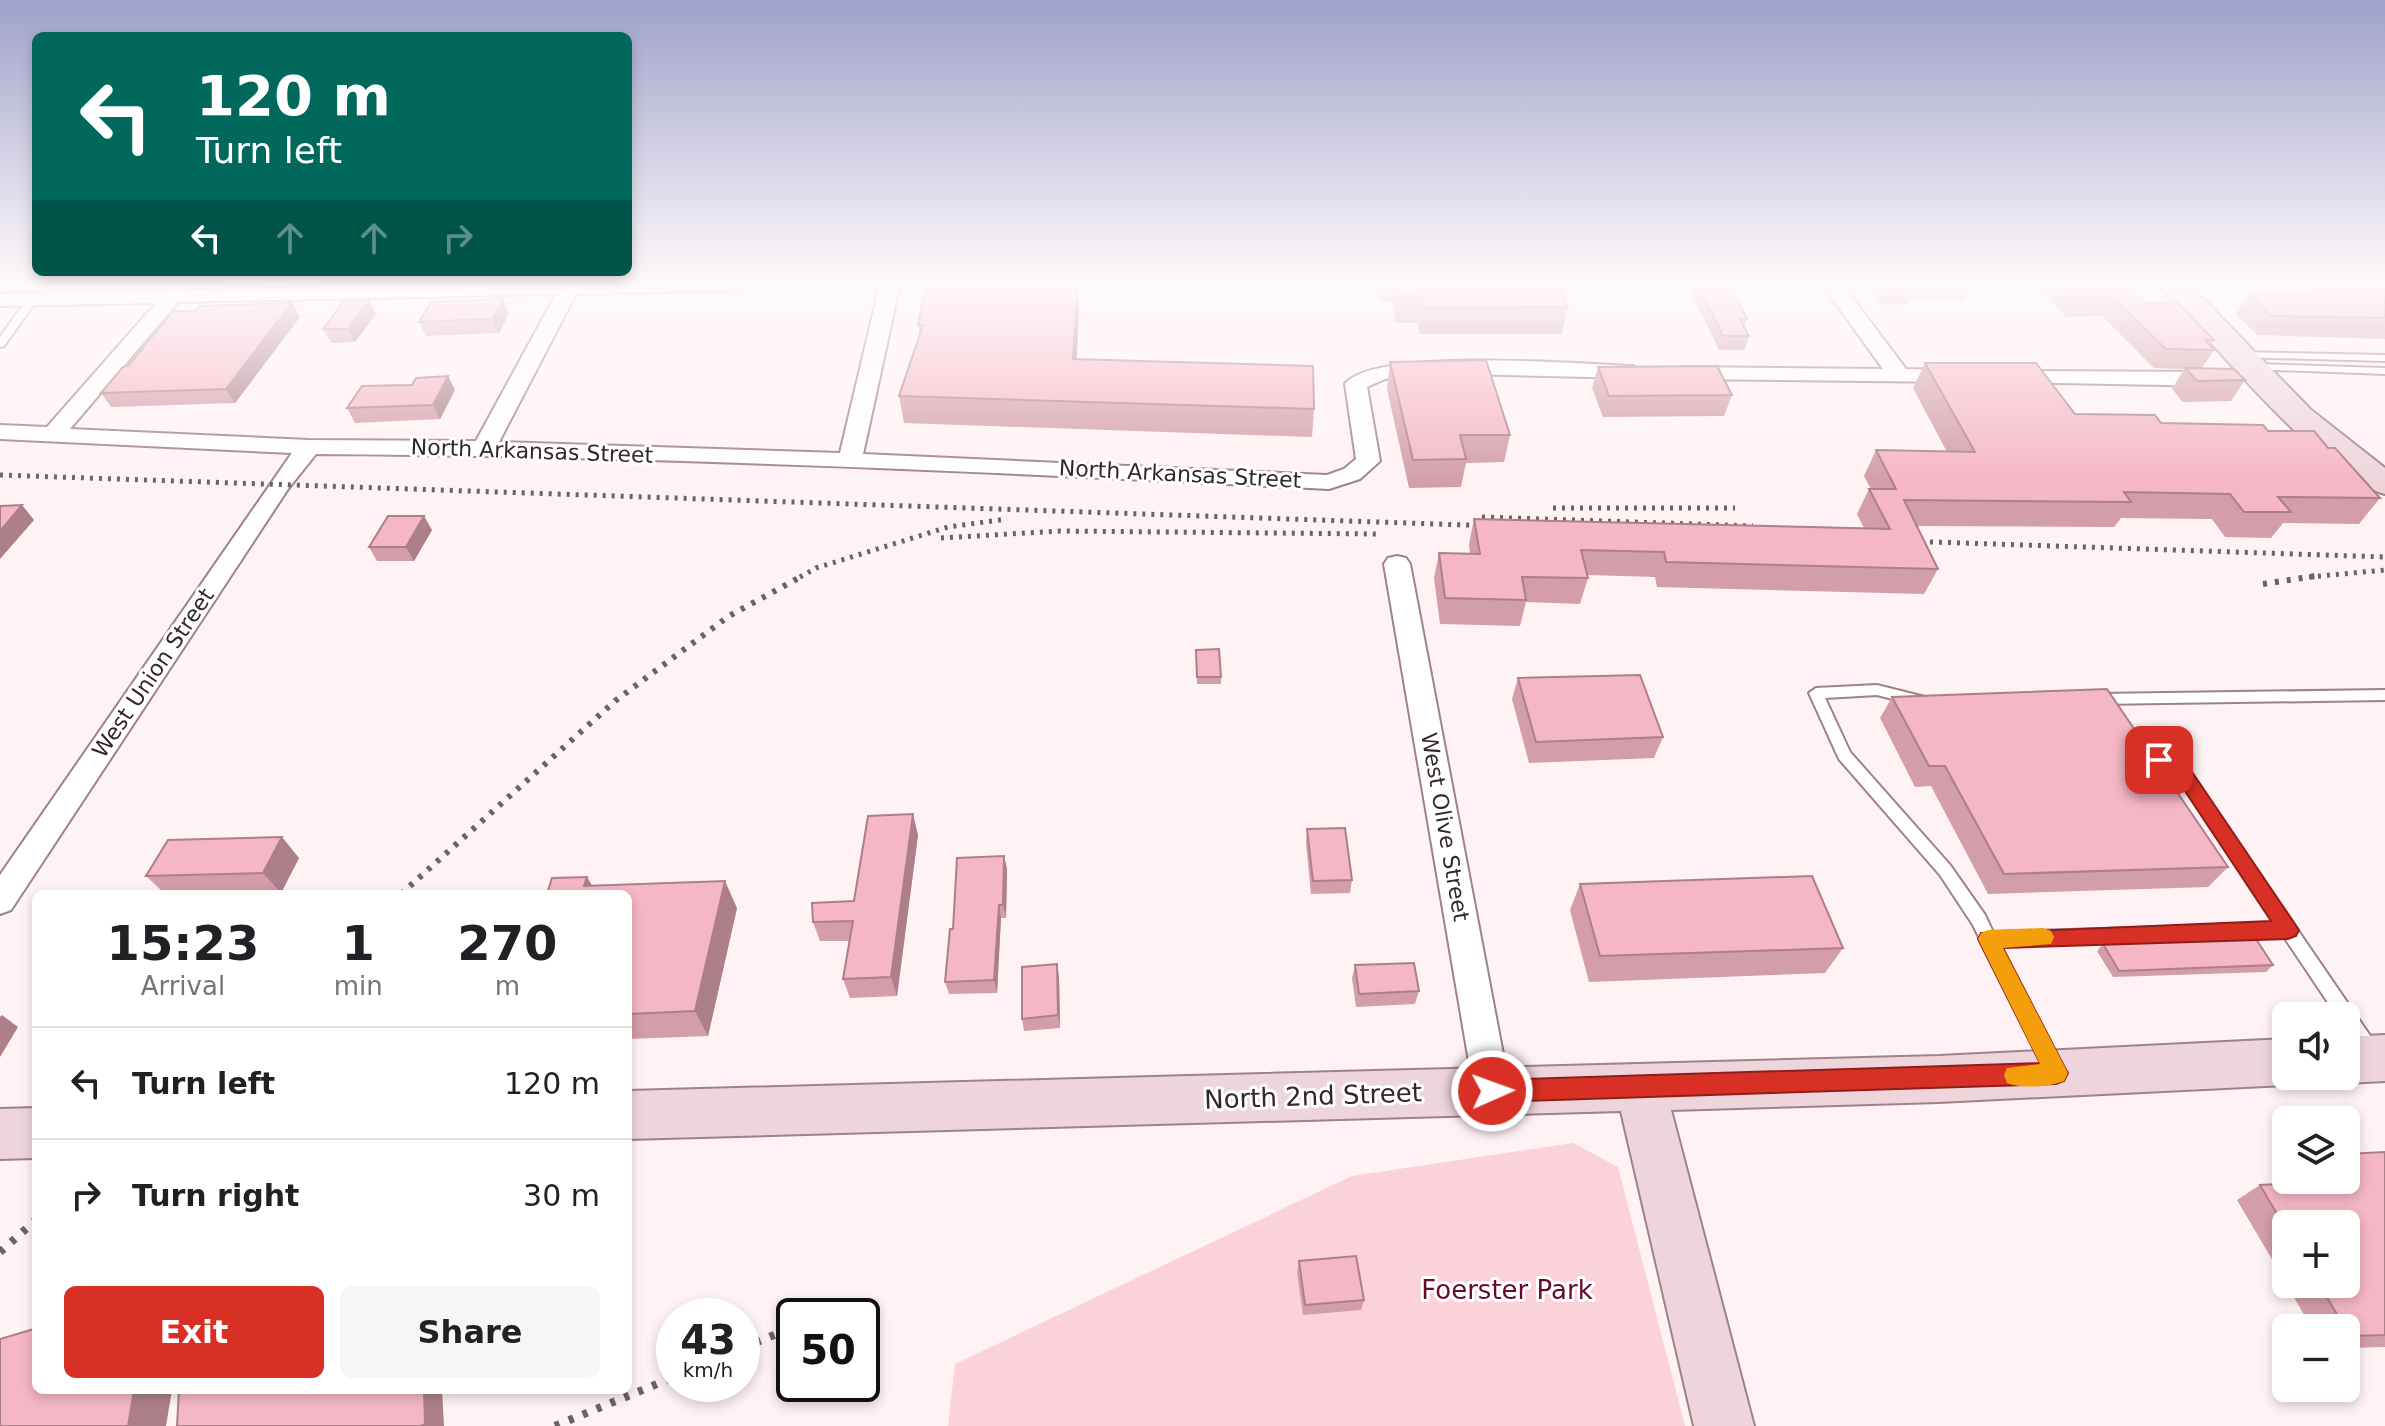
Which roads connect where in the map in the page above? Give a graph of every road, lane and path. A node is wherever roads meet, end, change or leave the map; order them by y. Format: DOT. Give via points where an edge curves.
graph roads {
  1 [pos="125,351"];
  2 [pos="536,351"];
  3 [pos="875,351"];
  4 [pos="1881,351"];
  5 [pos="2235,351"];
  6 [pos="2385,358"];
  7 [pos="2250,367"];
  8 [pos="2385,371"];
  9 [pos="1899,375"];
  10 [pos="0,432"];
  11 [pos="53,434"];
  12 [pos="309,447"];
  13 [pos="484,448"];
  14 [pos="850,462"];
  15 [pos="2377,473"];
  16 [pos="1397,564"];
  17 [pos="2382,698"];
  18 [pos="1940,703"];
  19 [pos="2092,703"];
  20 [pos="2131,742"];
  21 [pos="0,901"];
  22 [pos="2288,930"];
  23 [pos="1988,939"];
  24 [pos="2369,1058"];
  25 [pos="2272,1063"];
  26 [pos="2056,1073"];
  27 [pos="1640,1087"];
  28 [pos="1492,1091"];
  29 [pos="632,1115"];
  30 [pos="32,1133"];
  31 [pos="0,1134"];
  32 [pos="1724,1426"];
  1 -- 11 [label="street"];
  2 -- 13 [label="street"];
  3 -- 14 [label="street"];
  4 -- 9 [label="street"];
  5 -- 7 [label="main road"];
  6 -- 7 [label="lane"];
  7 -- 8 [label="lane"];
  7 -- 9 [label="street, North Arkansas Street"];
  7 -- 15 [label="main road" via="2310,428"];
  9 -- 14 [label="street, North Arkansas Street" via="1421,367 1380,373 1356,384 1368,461 1329,482"];
  10 -- 11 [label="street, North Arkansas Street"];
  11 -- 12 [label="street, North Arkansas Street"];
  12 -- 13 [label="street, North Arkansas Street"];
  12 -- 21 [label="street, West Union Street"];
  13 -- 14 [label="street, North Arkansas Street"];
  16 -- 28 [label="street, West Olive Street"];
  17 -- 19 [label="lane"];
  18 -- 23 [label="lane" via="1877,690 1816,693 1844,755 1945,870"];
  20 -- 22 [label="lane" via="2139,752 2179,768"];
  22 -- 23 [label="lane"];
  22 -- 24 [label="lane"];
  23 -- 26 [label="lane"];
  25 -- 26 [label="main road, North 2nd Street"];
  26 -- 27 [label="main road, North 2nd Street"];
  27 -- 28 [label="main road, North 2nd Street"];
  27 -- 32 [label="main road"];
  28 -- 29 [label="main road, North 2nd Street"];
  30 -- 31 [label="main road"];
}
